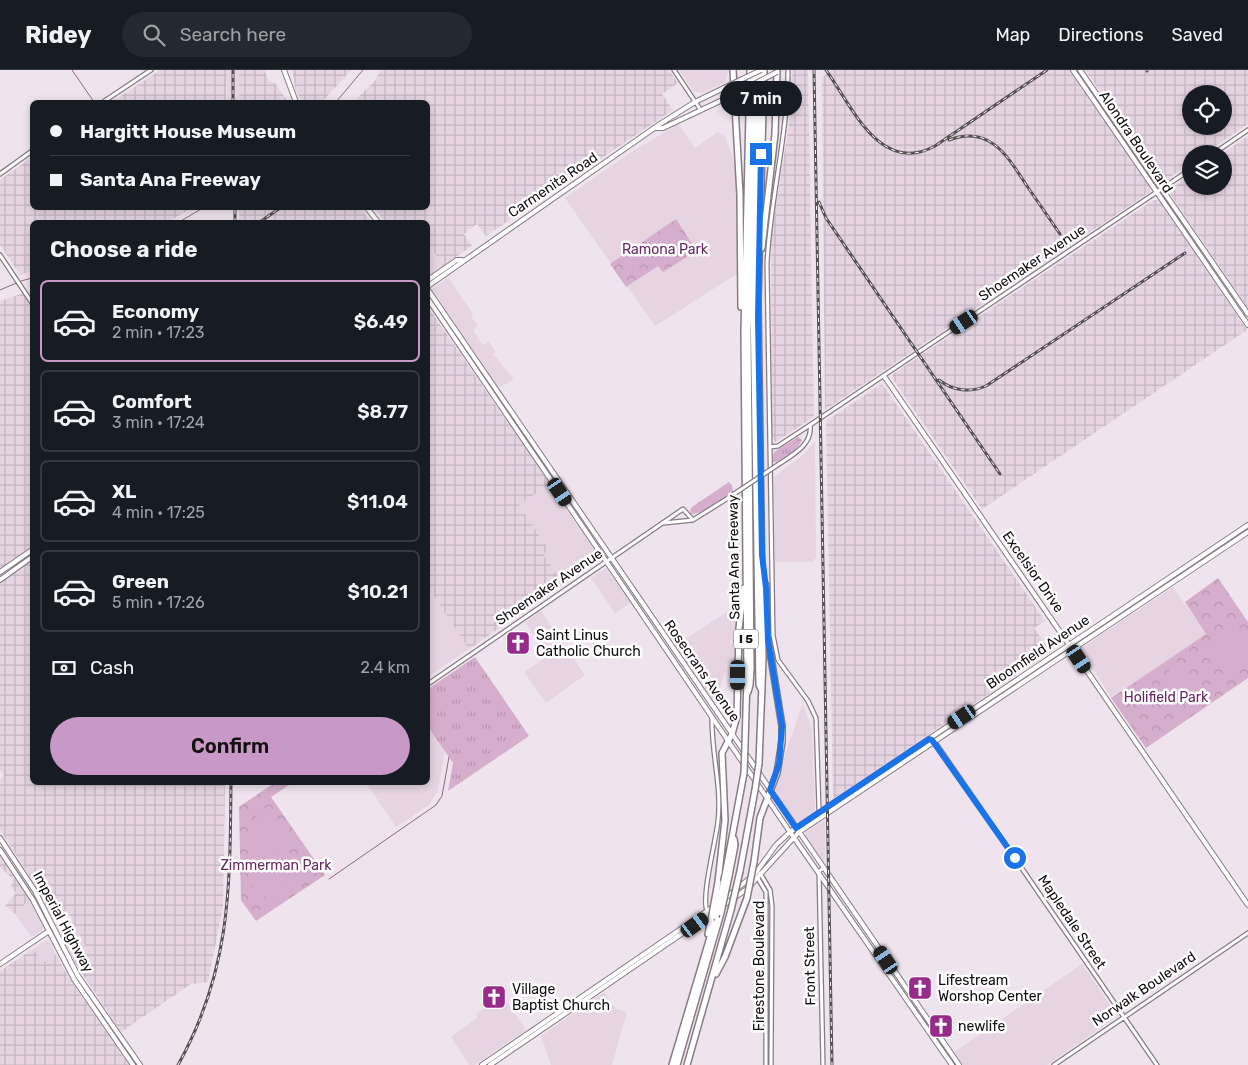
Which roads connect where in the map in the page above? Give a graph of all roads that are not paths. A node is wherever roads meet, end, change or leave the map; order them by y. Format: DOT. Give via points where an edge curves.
graph roads {
  1 [pos="151,70"];
  2 [pos="284,70"];
  3 [pos="674,70"];
  4 [pos="733,70"];
  5 [pos="750,70"];
  6 [pos="754,70"];
  7 [pos="761,70"];
  8 [pos="788,70"];
  9 [pos="1073,70"];
  10 [pos="1080,70"];
  11 [pos="778,71"];
  12 [pos="1088,82"];
  13 [pos="732,84"];
  14 [pos="1083,85"];
  15 [pos="733,95"];
  16 [pos="107,100"];
  17 [pos="295,100"];
  18 [pos="695,102"];
  19 [pos="700,110"];
  20 [pos="657,128"];
  21 [pos="1248,130"];
  22 [pos="1226,145"];
  23 [pos="30,152"];
  24 [pos="0,174"];
  25 [pos="1182,175"];
  26 [pos="1162,189"];
  27 [pos="1157,192"];
  28 [pos="369,210"];
  29 [pos="376,220"];
  30 [pos="0,255"];
  31 [pos="462,260"];
  32 [pos="430,279"];
  33 [pos="430,285"];
  34 [pos="430,293"];
  35 [pos="30,299"];
  36 [pos="758,301"];
  37 [pos="430,302"];
  38 [pos="1248,314"];
  39 [pos="1248,325"];
  40 [pos="744,332"];
  41 [pos="884,376"];
  42 [pos="810,425"];
  43 [pos="804,429"];
  44 [pos="809,436"];
  45 [pos="770,447"];
  46 [pos="693,520"];
  47 [pos="588,524"];
  48 [pos="661,524"];
  49 [pos="1248,525"];
  50 [pos="583,526"];
  51 [pos="1248,532"];
  52 [pos="30,551"];
  53 [pos="762,555"];
  54 [pos="30,558"];
  55 [pos="611,558"];
  56 [pos="607,561"];
  57 [pos="8,567"];
  58 [pos="0,572"];
  59 [pos="11,572"];
  60 [pos="0,580"];
  61 [pos="745,583"];
  62 [pos="1071,647"];
  63 [pos="680,659"];
  64 [pos="675,662"];
  65 [pos="687,669"];
  66 [pos="683,672"];
  67 [pos="696,681"];
  68 [pos="430,683"];
  69 [pos="691,684"];
  70 [pos="762,691"];
  71 [pos="746,695"];
  72 [pos="712,717"];
  73 [pos="947,727"];
  74 [pos="953,729"];
  75 [pos="947,733"];
  76 [pos="732,734"];
  77 [pos="936,734"];
  78 [pos="929,739"];
  79 [pos="729,742"];
  80 [pos="935,742"];
  81 [pos="770,790"];
  82 [pos="767,797"];
  83 [pos="820,815"];
  84 [pos="796,828"];
  85 [pos="790,832"];
  86 [pos="798,832"];
  87 [pos="794,837"];
  88 [pos="0,838"];
  89 [pos="0,850"];
  90 [pos="824,868"];
  91 [pos="819,871"];
  92 [pos="758,874"];
  93 [pos="727,876"];
  94 [pos="1248,905"];
  95 [pos="710,916"];
  96 [pos="53,928"];
  97 [pos="49,931"];
  98 [pos="1248,933"];
  99 [pos="0,964"];
  100 [pos="712,981"];
  101 [pos="1124,1017"];
  102 [pos="507,1051"];
  103 [pos="133,1065"];
  104 [pos="140,1065"];
  105 [pos="482,1065"];
  106 [pos="490,1065"];
  107 [pos="672,1065"];
  108 [pos="677,1065"];
  109 [pos="687,1065"];
  110 [pos="766,1065"];
  111 [pos="771,1065"];
  112 [pos="823,1065"];
  113 [pos="952,1065"];
  114 [pos="958,1065"];
  115 [pos="1054,1065"];
  116 [pos="1157,1065"];
  1 -- 16 [label="street"];
  2 -- 17 [label="main road"];
  3 -- 18 [label="street"];
  4 -- 13 [label="highway"];
  5 -- 40 [label="highway, Santa Ana Freeway / I 5"];
  6 -- 71 [label="highway" via="748,332 751,668"];
  7 -- 13 [label="main road, Carmenita Road, bridge"];
  7 -- 36 [label="highway, Santa Ana Freeway / I 5"];
  7 -- 70 [label="highway" via="752,338 759,685"];
  8 -- 45 [label="street" via="767,258"];
  9 -- 14 [label="main road, Alondra Boulevard"];
  10 -- 12 [label="main road, Alondra Boulevard"];
  11 -- 15 [label="main road, Carmenita Road, bridge"];
  11 -- 36 [label="highway"];
  12 -- 14 [label="main road"];
  12 -- 26 [label="main road, Alondra Boulevard"];
  13 -- 15 [label="highway, bridge"];
  13 -- 18 [label="main road, Carmenita Road"];
  14 -- 27 [label="main road, Alondra Boulevard"];
  15 -- 19 [label="main road, Carmenita Road"];
  15 -- 40 [label="highway"];
  18 -- 19 [label="street"];
  18 -- 20 [label="main road, Carmenita Road"];
  19 -- 20 [label="main road, Carmenita Road"];
  20 -- 31 [label="main road, Carmenita Road"];
  21 -- 22 [label="street"];
  23 -- 24 [label="street"];
  25 -- 26 [label="street, Shoemaker Avenue"];
  26 -- 27 [label="street, Shoemaker Avenue"];
  26 -- 38 [label="main road, Alondra Boulevard"];
  27 -- 39 [label="main road, Alondra Boulevard"];
  27 -- 41 [label="street, Shoemaker Avenue"];
  28 -- 29 [label="main road"];
  30 -- 35 [label="street"];
  31 -- 32 [label="main road, Carmenita Road" via="457,260"];
  31 -- 33 [label="main road, Carmenita Road" via="461,264"];
  34 -- 47 [label="main road, Rosecrans Avenue"];
  36 -- 53 [label="highway, Santa Ana Freeway / I 5"];
  37 -- 50 [label="main road, Rosecrans Avenue"];
  40 -- 61 [label="highway, Santa Ana Freeway / I 5"];
  41 -- 42 [label="street, Shoemaker Avenue"];
  41 -- 62 [label="main road, Excelsior Drive"];
  42 -- 43 [label="street, Shoemaker Avenue"];
  42 -- 44 [label="street"];
  43 -- 44 [label="street"];
  43 -- 45 [label="street, Shoemaker Avenue" via="778,446"];
  44 -- 46 [label="street, bridge" via="802,448"];
  45 -- 83 [label="street" via="773,635 778,660 808,701 816,718"];
  46 -- 48 [label="street"];
  46 -- 48 [label="street, Shoemaker Avenue" via="683,509"];
  47 -- 50 [label="main road"];
  47 -- 55 [label="main road, Rosecrans Avenue"];
  48 -- 55 [label="street, Shoemaker Avenue"];
  49 -- 62 [label="main road, Bloomfield Avenue"];
  50 -- 56 [label="main road, Rosecrans Avenue"];
  51 -- 62 [label="main road, Bloomfield Avenue"];
  52 -- 57 [label="main road"];
  53 -- 70 [label="highway, Santa Ana Freeway / I 5"];
  53 -- 81 [label="highway" via="768,640 782,726 779,764"];
  54 -- 59 [label="main road"];
  55 -- 56 [label="street, Shoemaker Avenue"];
  55 -- 63 [label="main road, Rosecrans Avenue"];
  56 -- 64 [label="main road, Rosecrans Avenue"];
  56 -- 68 [label="street, Shoemaker Avenue"];
  57 -- 58 [label="main road"];
  57 -- 59 [label="main road"];
  59 -- 60 [label="main road"];
  61 -- 71 [label="highway, Santa Ana Freeway / I 5"];
  61 -- 76 [label="highway" via="739,628 737,716"];
  62 -- 73 [label="main road, Bloomfield Avenue"];
  62 -- 74 [label="main road, Bloomfield Avenue"];
  62 -- 94 [label="main road, Excelsior Drive"];
  63 -- 64 [label="main road"];
  63 -- 65 [label="main road, Rosecrans Avenue"];
  64 -- 66 [label="main road, Rosecrans Avenue"];
  65 -- 66 [label="main road"];
  65 -- 67 [label="main road, Rosecrans Avenue"];
  66 -- 69 [label="main road, Rosecrans Avenue"];
  67 -- 69 [label="main road"];
  67 -- 76 [label="main road, Rosecrans Avenue"];
  69 -- 72 [label="main road, Rosecrans Avenue"];
  70 -- 100 [label="highway, Santa Ana Freeway / I 5, bridge" via="755,790 740,871"];
  71 -- 93 [label="highway, Santa Ana Freeway / I 5, bridge" via="744,773"];
  72 -- 79 [label="main road, Rosecrans Avenue"];
  72 -- 95 [label="street" via="719,807 704,897"];
  73 -- 74 [label="main road"];
  73 -- 75 [label="main road"];
  73 -- 77 [label="main road, Bloomfield Avenue"];
  74 -- 75 [label="main road, Bloomfield Avenue"];
  75 -- 80 [label="main road, Bloomfield Avenue"];
  76 -- 79 [label="highway"];
  76 -- 81 [label="main road, Rosecrans Avenue"];
  77 -- 78 [label="main road, Bloomfield Avenue"];
  77 -- 80 [label="main road"];
  78 -- 80 [label="main road"];
  78 -- 83 [label="main road, Bloomfield Avenue"];
  79 -- 82 [label="main road, Rosecrans Avenue"];
  79 -- 95 [label="highway, bridge" via="722,753 725,820 718,882"];
  80 -- 83 [label="main road, Bloomfield Avenue"];
  80 -- 101 [label="street, Mapledale Street"];
  81 -- 82 [label="highway"];
  81 -- 84 [label="main road, Rosecrans Avenue"];
  82 -- 85 [label="main road, Rosecrans Avenue"];
  82 -- 100 [label="highway, bridge" via="760,818 747,898 725,957"];
  83 -- 84 [label="main road, Bloomfield Avenue"];
  83 -- 86 [label="main road, Bloomfield Avenue"];
  84 -- 85 [label="main road, Bloomfield Avenue"];
  84 -- 86 [label="main road, Rosecrans Avenue"];
  85 -- 87 [label="main road, Rosecrans Avenue"];
  85 -- 92 [label="main road, Bloomfield Avenue" via="776,845"];
  86 -- 87 [label="main road, Bloomfield Avenue"];
  86 -- 90 [label="main road, Rosecrans Avenue"];
  87 -- 91 [label="main road, Rosecrans Avenue"];
  87 -- 92 [label="main road, Bloomfield Avenue"];
  88 -- 96 [label="main road, Imperial Highway" via="33,886"];
  89 -- 97 [label="main road, Imperial Highway"];
  90 -- 91 [label="street"];
  90 -- 114 [label="main road, Rosecrans Avenue"];
  91 -- 112 [label="street, Front Street"];
  91 -- 113 [label="main road, Rosecrans Avenue"];
  92 -- 95 [label="main road, Bloomfield Avenue"];
  92 -- 110 [label="street, Firestone Boulevard" via="766,892 767,908"];
  92 -- 111 [label="street, Firestone Boulevard" via="770,890 772,906"];
  93 -- 95 [label="highway, Santa Ana Freeway / I 5, bridge"];
  93 -- 108 [label="highway, bridge" via="721,914"];
  95 -- 102 [label="main road, Bloomfield Avenue"];
  95 -- 107 [label="highway, Santa Ana Freeway / I 5" via="703,961"];
  96 -- 97 [label="main road"];
  96 -- 104 [label="main road, Imperial Highway" via="78,976"];
  97 -- 99 [label="main road"];
  97 -- 103 [label="main road, Imperial Highway" via="74,979"];
  98 -- 101 [label="street, Norwalk Boulevard"];
  100 -- 109 [label="highway, Santa Ana Freeway / I 5"];
  101 -- 115 [label="street, Norwalk Boulevard"];
  101 -- 116 [label="street, Mapledale Street"];
  102 -- 105 [label="main road, Bloomfield Avenue"];
  102 -- 106 [label="main road, Bloomfield Avenue"];
}
